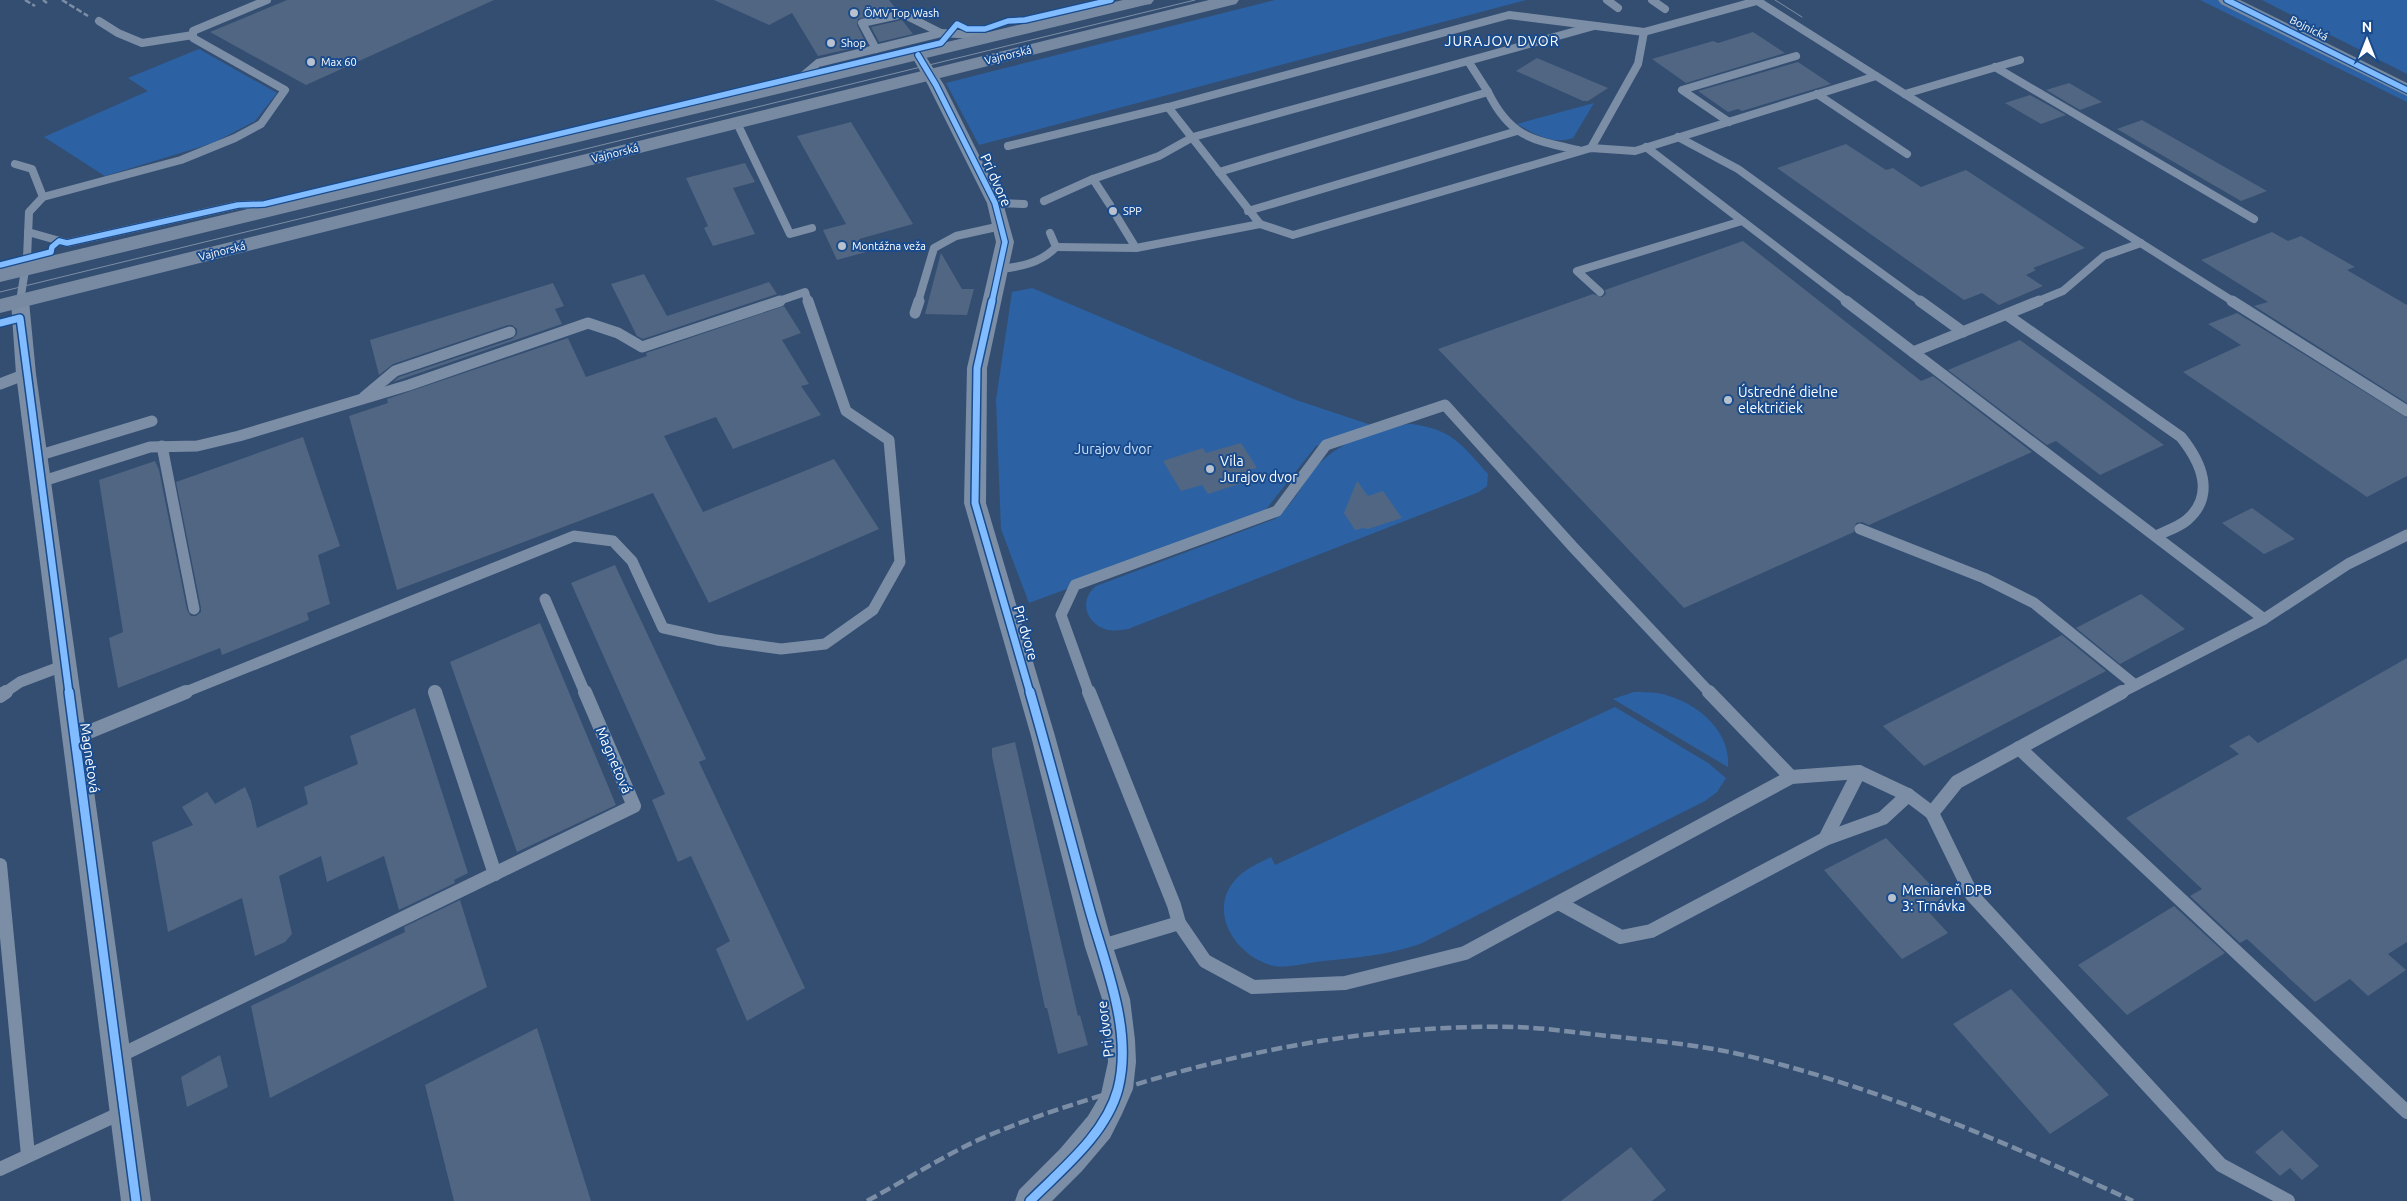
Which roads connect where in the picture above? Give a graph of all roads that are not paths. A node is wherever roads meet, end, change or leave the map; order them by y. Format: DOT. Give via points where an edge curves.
graph roads {
  1 [pos="266,0"];
  2 [pos="1145,0"];
  3 [pos="1230,0"];
  4 [pos="1607,0"];
  5 [pos="1652,0"];
  6 [pos="1756,0"];
  7 [pos="2228,0"];
  8 [pos="2244,0"];
  9 [pos="1618,8"];
  10 [pos="1665,9"];
  11 [pos="99,21"];
  12 [pos="1601,25"];
  13 [pos="1644,32"];
  14 [pos="941,34"];
  15 [pos="193,36"];
  16 [pos="994,36"];
  17 [pos="876,49"];
  18 [pos="918,55"];
  19 [pos="1796,56"];
  20 [pos="2020,60"];
  21 [pos="1468,61"];
  22 [pos="1995,67"];
  23 [pos="930,75"];
  24 [pos="1876,76"];
  25 [pos="2407,83"];
  26 [pos="792,85"];
  27 [pos="2407,90"];
  28 [pos="1488,92"];
  29 [pos="1818,94"];
  30 [pos="1905,94"];
  31 [pos="1168,107"];
  32 [pos="1729,122"];
  33 [pos="737,123"];
  34 [pos="1517,131"];
  35 [pos="1193,137"];
  36 [pos="1678,138"];
  37 [pos="1008,146"];
  38 [pos="1646,147"];
  39 [pos="1591,148"];
  40 [pos="1580,151"];
  41 [pos="1907,154"];
  42 [pos="15,164"];
  43 [pos="1219,172"];
  44 [pos="1093,179"];
  45 [pos="43,197"];
  46 [pos="1044,201"];
  47 [pos="995,203"];
  48 [pos="300,204"];
  49 [pos="1024,204"];
  50 [pos="1110,206"];
  51 [pos="1248,211"];
  52 [pos="1117,218"];
  53 [pos="2254,219"];
  54 [pos="1742,221"];
  55 [pos="1260,224"];
  56 [pos="1001,226"];
  57 [pos="812,228"];
  58 [pos="28,232"];
  59 [pos="1050,233"];
  60 [pos="2141,243"];
  61 [pos="1056,247"];
  62 [pos="1136,248"];
  63 [pos="25,269"];
  64 [pos="999,269"];
  65 [pos="0,275"];
  66 [pos="1600,292"];
  67 [pos="10,304"];
  68 [pos="915,313"];
  69 [pos="2008,315"];
  70 [pos="510,332"];
  71 [pos="1963,332"];
  72 [pos="1913,352"];
  73 [pos="26,374"];
  74 [pos="0,384"];
  75 [pos="361,400"];
  76 [pos="2407,411"];
  77 [pos="152,421"];
  78 [pos="162,446"];
  79 [pos="37,456"];
  80 [pos="40,482"];
  81 [pos="1860,529"];
  82 [pos="2407,535"];
  83 [pos="2156,536"];
  84 [pos="546,599"];
  85 [pos="194,609"];
  86 [pos="2264,619"];
  87 [pos="65,665"];
  88 [pos="2135,685"];
  89 [pos="435,692"];
  90 [pos="0,696"];
  91 [pos="74,738"];
  92 [pos="2019,748"];
  93 [pos="1859,772"];
  94 [pos="1792,777"];
  95 [pos="1908,795"];
  96 [pos="1932,812"];
  97 [pos="1825,839"];
  98 [pos="0,865"];
  99 [pos="495,874"];
  100 [pos="1559,903"];
  101 [pos="1179,923"];
  102 [pos="1099,946"];
  103 [pos="117,1057"];
  104 [pos="124,1111"];
  105 [pos="2407,1112"];
  106 [pos="28,1155"];
  107 [pos="0,1169"];
  108 [pos="136,1201"];
  109 [pos="1030,1201"];
  110 [pos="2288,1201"];
  1 -- 15 [label="lane" via="193,31"];
  2 -- 16 [label="main road, Vajnorská"];
  3 -- 23 [label="main road, Vajnorská"];
  4 -- 9 [label="lane"];
  5 -- 10 [label="lane"];
  6 -- 13 [label="lane"];
  6 -- 24 [label="lane"];
  7 -- 27 [label="main road, Bojnická"];
  8 -- 25 [label="main road, Bojnická"];
  11 -- 15 [label="lane" via="142,43"];
  12 -- 13 [label="lane"];
  12 -- 21 [label="lane"];
  12 -- 31 [label="lane" via="1508,15"];
  13 -- 39 [label="lane" via="1638,64"];
  14 -- 16 [label="lane"];
  14 -- 17 [label="lane"];
  14 -- 17 [label="lane" via="903,14 862,24"];
  15 -- 45 [label="lane" via="285,90 261,124 181,160"];
  16 -- 18 [label="main road, Vajnorská"];
  17 -- 26 [label="lane" via="818,63"];
  18 -- 23 [label="street, Pri dvore"];
  18 -- 26 [label="main road, Vajnorská"];
  19 -- 32 [label="lane" via="1682,90"];
  20 -- 22 [label="lane"];
  21 -- 28 [label="lane"];
  21 -- 35 [label="lane"];
  22 -- 30 [label="lane"];
  22 -- 53 [label="lane"];
  23 -- 33 [label="main road, Vajnorská"];
  23 -- 47 [label="street, Pri dvore"];
  24 -- 29 [label="lane"];
  24 -- 30 [label="lane"];
  26 -- 48 [label="main road, Vajnorská"];
  28 -- 34 [label="lane" via="1505,122"];
  28 -- 43 [label="lane"];
  29 -- 32 [label="lane"];
  29 -- 41 [label="lane"];
  30 -- 60 [label="lane"];
  31 -- 35 [label="lane"];
  31 -- 37 [label="lane"];
  32 -- 36 [label="lane"];
  33 -- 57 [label="lane" via="790,234"];
  33 -- 67 [label="main road, Vajnorská"];
  34 -- 40 [label="lane"];
  34 -- 51 [label="lane"];
  35 -- 43 [label="lane"];
  35 -- 44 [label="lane" via="1159,156"];
  36 -- 38 [label="lane"];
  36 -- 71 [label="lane" via="1738,169"];
  38 -- 39 [label="lane" via="1635,151"];
  38 -- 54 [label="lane"];
  39 -- 40 [label="lane"];
  40 -- 55 [label="lane" via="1293,235"];
  42 -- 45 [label="lane" via="32,169"];
  43 -- 51 [label="lane"];
  44 -- 46 [label="lane"];
  44 -- 50 [label="lane"];
  45 -- 58 [label="lane" via="28,212"];
  47 -- 49 [label="lane"];
  47 -- 56 [label="street, Pri dvore"];
  48 -- 58 [label="lane" via="238,206 67,243"];
  48 -- 63 [label="main road, Vajnorská"];
  51 -- 55 [label="lane"];
  52 -- 62 [label="lane"];
  54 -- 66 [label="lane" via="1577,271"];
  54 -- 72 [label="lane"];
  55 -- 62 [label="lane"];
  56 -- 64 [label="street, Pri dvore" via="1005,242"];
  56 -- 68 [label="lane, Pri dvore" via="936,245"];
  58 -- 63 [label="lane"];
  59 -- 61 [label="lane"];
  60 -- 69 [label="lane" via="2104,256 2063,291"];
  60 -- 76 [label="lane"];
  61 -- 62 [label="lane"];
  61 -- 64 [label="lane" via="1050,256"];
  63 -- 65 [label="main road, Vajnorská"];
  63 -- 67 [label="lane"];
  64 -- 102 [label="street, Pri dvore" via="977,368 975,503 1043,736"];
  67 -- 73 [label="street, Magnetová"];
  69 -- 71 [label="lane"];
  69 -- 83 [label="lane" via="2181,438 2191,449 2204,477 2202,500 2187,520"];
  70 -- 75 [label="lane" via="395,371"];
  71 -- 72 [label="lane"];
  72 -- 83 [label="lane"];
  73 -- 74 [label="lane"];
  73 -- 79 [label="street, Magnetová"];
  75 -- 78 [label="lane" via="197,446"];
  75 -- 91 [label="lane" via="588,323 618,333 642,347 805,292 846,411 889,440 900,562 873,610 825,644 781,649 663,628 632,561 613,541 574,536"];
  77 -- 79 [label="lane"];
  78 -- 80 [label="lane"];
  78 -- 85 [label="lane"];
  79 -- 80 [label="street, Magnetová"];
  80 -- 87 [label="street, Magnetová"];
  81 -- 88 [label="lane" via="1984,578 2034,603"];
  82 -- 86 [label="lane" via="2348,564"];
  83 -- 86 [label="lane"];
  84 -- 99 [label="lane, Magnetová" via="634,806"];
  86 -- 88 [label="lane"];
  87 -- 90 [label="lane" via="20,682"];
  87 -- 91 [label="street, Magnetová"];
  88 -- 92 [label="lane"];
  89 -- 99 [label="lane"];
  91 -- 103 [label="street, Magnetová"];
  92 -- 96 [label="lane" via="1957,782"];
  92 -- 105 [label="lane"];
  93 -- 94 [label="lane"];
  93 -- 95 [label="lane"];
  93 -- 97 [label="lane"];
  94 -- 100 [label="lane"];
  94 -- 101 [label="lane" via="1682,666 1445,405 1326,445 1277,511 1075,585 1061,615"];
  95 -- 96 [label="lane"];
  95 -- 97 [label="lane" via="1883,818"];
  96 -- 110 [label="lane" via="1972,895 2221,1165"];
  97 -- 100 [label="lane" via="1651,931 1621,937"];
  98 -- 106 [label="lane"];
  99 -- 103 [label="lane, Magnetová"];
  100 -- 101 [label="lane" via="1465,953 1345,983 1253,988 1205,961"];
  101 -- 102 [label="lane"];
  102 -- 109 [label="street, Pri dvore" via="1116,999 1122,1062 1118,1089 1099,1127"];
  103 -- 104 [label="street, Magnetová"];
  104 -- 106 [label="lane"];
  104 -- 108 [label="street, Magnetová"];
  106 -- 107 [label="lane"];
}
